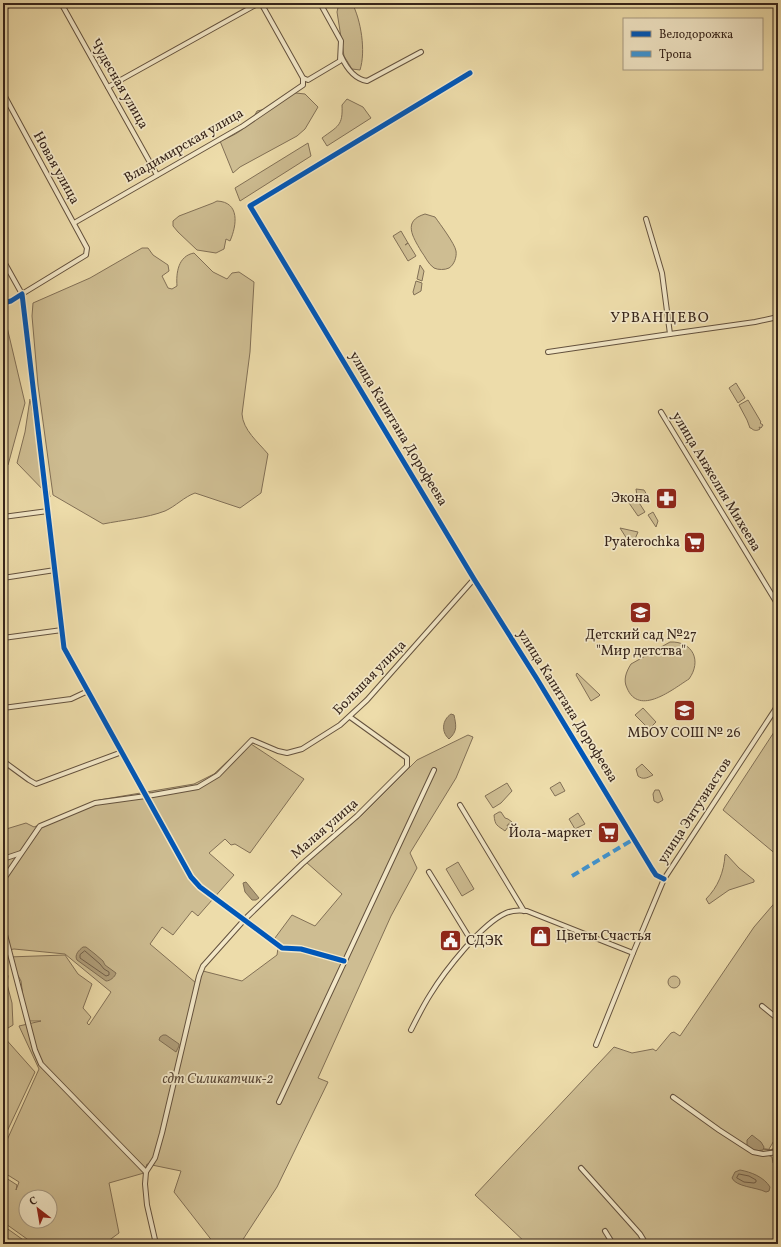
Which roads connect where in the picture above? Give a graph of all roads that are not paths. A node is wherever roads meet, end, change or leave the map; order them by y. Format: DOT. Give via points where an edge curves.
graph roads {
  1 [pos="13,3"];
  2 [pos="61,3"];
  3 [pos="260,3"];
  4 [pos="320,3"];
  5 [pos="3,8"];
  6 [pos="421,52"];
  7 [pos="340,56"];
  8 [pos="470,73"];
  9 [pos="303,78"];
  10 [pos="108,87"];
  11 [pos="3,93"];
  12 [pos="157,175"];
  13 [pos="646,219"];
  14 [pos="74,223"];
  15 [pos="3,260"];
  16 [pos="22,294"];
  17 [pos="3,303"];
  18 [pos="778,317"];
  19 [pos="670,334"];
  20 [pos="548,352"];
  21 [pos="661,412"];
  22 [pos="48,511"];
  23 [pos="3,517"];
  24 [pos="55,570"];
  25 [pos="3,578"];
  26 [pos="474,579"];
  27 [pos="778,605"];
  28 [pos="62,630"];
  29 [pos="3,638"];
  30 [pos="88,692"];
  31 [pos="778,705"];
  32 [pos="3,708"];
  33 [pos="350,717"];
  34 [pos="122,752"];
  35 [pos="3,762"];
  36 [pos="434,770"];
  37 [pos="147,796"];
  38 [pos="460,805"];
  39 [pos="22,853"];
  40 [pos="3,859"];
  41 [pos="429,872"];
  42 [pos="664,879"];
  43 [pos="3,880"];
  44 [pos="524,911"];
  45 [pos="245,919"];
  46 [pos="3,927"];
  47 [pos="472,942"];
  48 [pos="633,953"];
  49 [pos="344,960"];
  50 [pos="762,1006"];
  51 [pos="778,1020"];
  52 [pos="411,1030"];
  53 [pos="596,1045"];
  54 [pos="673,1097"];
  55 [pos="279,1102"];
  56 [pos="778,1152"];
  57 [pos="581,1168"];
  58 [pos="146,1172"];
  59 [pos="605,1231"];
  60 [pos="156,1244"];
  61 [pos="613,1244"];
  62 [pos="646,1244"];
  1 -- 5 [label="street"];
  2 -- 10 [label="street, Чудесная улица"];
  3 -- 9 [label="street"];
  3 -- 10 [label="street"];
  4 -- 7 [label="street" via="341,41"];
  6 -- 7 [label="street" via="367,81 353,74"];
  7 -- 9 [label="street" via="340,61 308,80"];
  8 -- 26 [label="street, улица Капитана Дорофеева" via="250,206"];
  9 -- 12 [label="street, Владимирская улица" via="303,85 243,126"];
  10 -- 12 [label="street, Чудесная улица"];
  11 -- 14 [label="street, Новая улица"];
  12 -- 14 [label="street, Владимирская улица"];
  13 -- 19 [label="street" via="662,273"];
  14 -- 16 [label="street, Новая улица" via="86,248 86,255"];
  15 -- 16 [label="street"];
  16 -- 17 [label="street"];
  16 -- 22 [label="street"];
  18 -- 19 [label="street"];
  19 -- 20 [label="street"];
  21 -- 27 [label="street, улица Анжелия Михеева"];
  22 -- 23 [label="street"];
  22 -- 24 [label="street"];
  24 -- 25 [label="street"];
  24 -- 28 [label="street"];
  26 -- 33 [label="street, Большая улица"];
  26 -- 42 [label="street, улица Капитана Дорофеева" via="652,869 656,875"];
  28 -- 29 [label="street"];
  28 -- 30 [label="street" via="64,648"];
  30 -- 32 [label="street" via="71,699"];
  30 -- 34 [label="street"];
  31 -- 42 [label="street, улица Энтузиастов"];
  33 -- 37 [label="street, Большая улица" via="296,751 278,751 252,740 218,775 198,787"];
  33 -- 45 [label="street, Малая улица" via="407,758 407,766 357,816"];
  34 -- 35 [label="street" via="36,784"];
  34 -- 37 [label="street"];
  36 -- 49 [label="street"];
  37 -- 39 [label="street" via="95,803 40,826"];
  37 -- 45 [label="street" via="192,877 200,887"];
  38 -- 44 [label="street"];
  39 -- 40 [label="street"];
  39 -- 43 [label="street"];
  41 -- 47 [label="street"];
  42 -- 48 [label="street, улица Энтузиастов"];
  44 -- 47 [label="street" via="514,910 499,917"];
  44 -- 48 [label="street"];
  45 -- 49 [label="street" via="282,948 301,949"];
  45 -- 58 [label="street, Малая улица" via="203,966 199,976 162,1133 155,1158"];
  46 -- 58 [label="street" via="35,1050 41,1064"];
  47 -- 52 [label="street" via="429,995"];
  48 -- 53 [label="street, улица Энтузиастов"];
  49 -- 55 [label="street"];
  50 -- 51 [label="street"];
  54 -- 56 [label="street" via="753,1152"];
  57 -- 62 [label="street"];
  58 -- 60 [label="street" via="146,1205"];
  59 -- 61 [label="street"];
}
